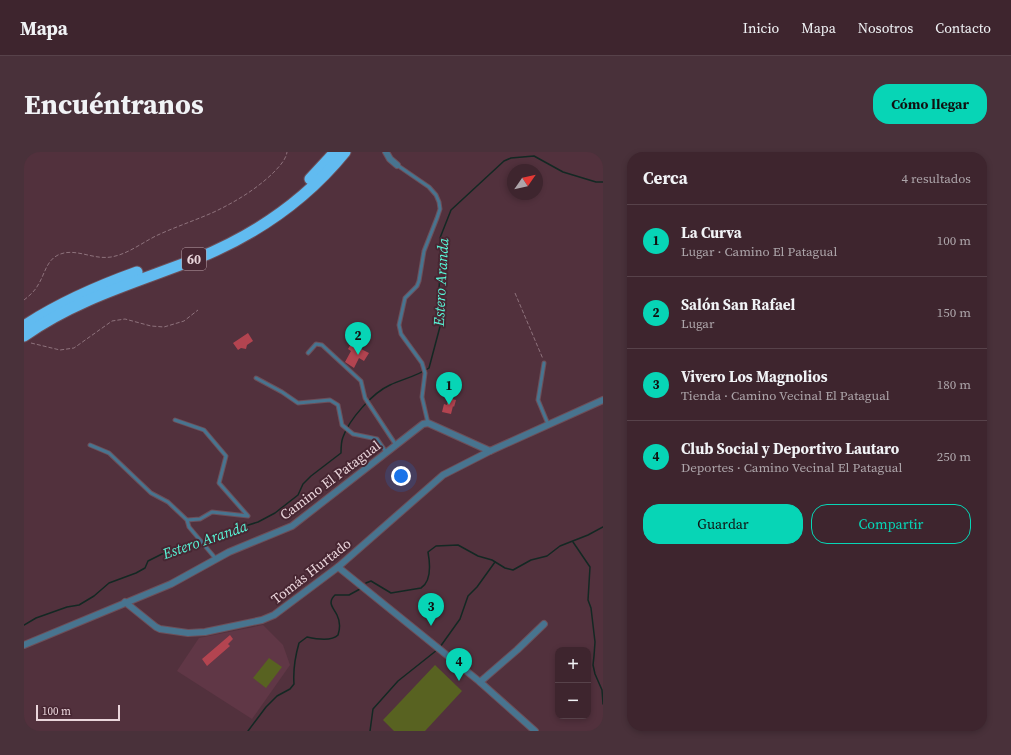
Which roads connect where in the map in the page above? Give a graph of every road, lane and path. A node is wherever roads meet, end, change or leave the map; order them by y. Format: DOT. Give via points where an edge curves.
graph roads {
  1 [pos="287,152"];
  2 [pos="335,152"];
  3 [pos="345,152"];
  4 [pos="386,152"];
  5 [pos="397,165"];
  6 [pos="515,293"];
  7 [pos="24,300"];
  8 [pos="198,310"];
  9 [pos="24,326"];
  10 [pos="27,340"];
  11 [pos="308,353"];
  12 [pos="544,363"];
  13 [pos="256,378"];
  14 [pos="603,400"];
  15 [pos="176,420"];
  16 [pos="428,423"];
  17 [pos="549,425"];
  18 [pos="90,445"];
  19 [pos="396,445"];
  20 [pos="490,451"];
  21 [pos="386,452"];
  22 [pos="187,520"];
  23 [pos="216,560"];
  24 [pos="338,567"];
  25 [pos="125,602"];
  26 [pos="544,624"];
  27 [pos="24,646"];
  28 [pos="480,682"];
  29 [pos="535,731"];
  1 -- 7 [label="path" via="276,170 238,199 158,235 124,254 97,258 71,252 56,256 47,265 38,285"];
  2 -- 9 [label="highway, 60" via="294,193 239,230 194,251 91,290"];
  3 -- 10 [label="highway, 60" via="305,194 246,234 196,259 90,299 54,317"];
  4 -- 5 [label="street"];
  5 -- 16 [label="lane" via="429,187 436,195 440,209 424,251 419,281 405,298 399,325 401,334 422,363 425,373 422,397"];
  6 -- 12 [label="path"];
  8 -- 10 [label="path" via="184,321 164,327 125,319 112,321 74,348 60,350"];
  11 -- 19 [label="lane" via="316,344 322,345 361,381 365,398"];
  12 -- 17 [label="lane" via="538,400"];
  13 -- 21 [label="lane" via="298,403 330,400 338,405 342,426 353,434 377,439"];
  14 -- 17 [label="street"];
  15 -- 22 [label="lane" via="204,430 226,456 219,483 248,516 212,512 200,519"];
  16 -- 19 [label="street, Camino El Patagual" via="423,424"];
  16 -- 20 [label="street"];
  17 -- 20 [label="street"];
  18 -- 22 [label="lane" via="109,453 151,493 168,502"];
  19 -- 21 [label="street, Camino El Patagual"];
  20 -- 24 [label="street, Tomás Hurtado" via="443,475"];
  21 -- 23 [label="street, Camino El Patagual" via="292,526"];
  22 -- 23 [label="lane" via="190,528"];
  23 -- 25 [label="street, Camino El Patagual" via="171,584"];
  24 -- 25 [label="street, Tomás Hurtado" via="274,615 205,632 188,633 160,629"];
  24 -- 28 [label="street"];
  25 -- 27 [label="street, Camino El Patagual"];
  26 -- 28 [label="street"];
  28 -- 29 [label="street"];
}
